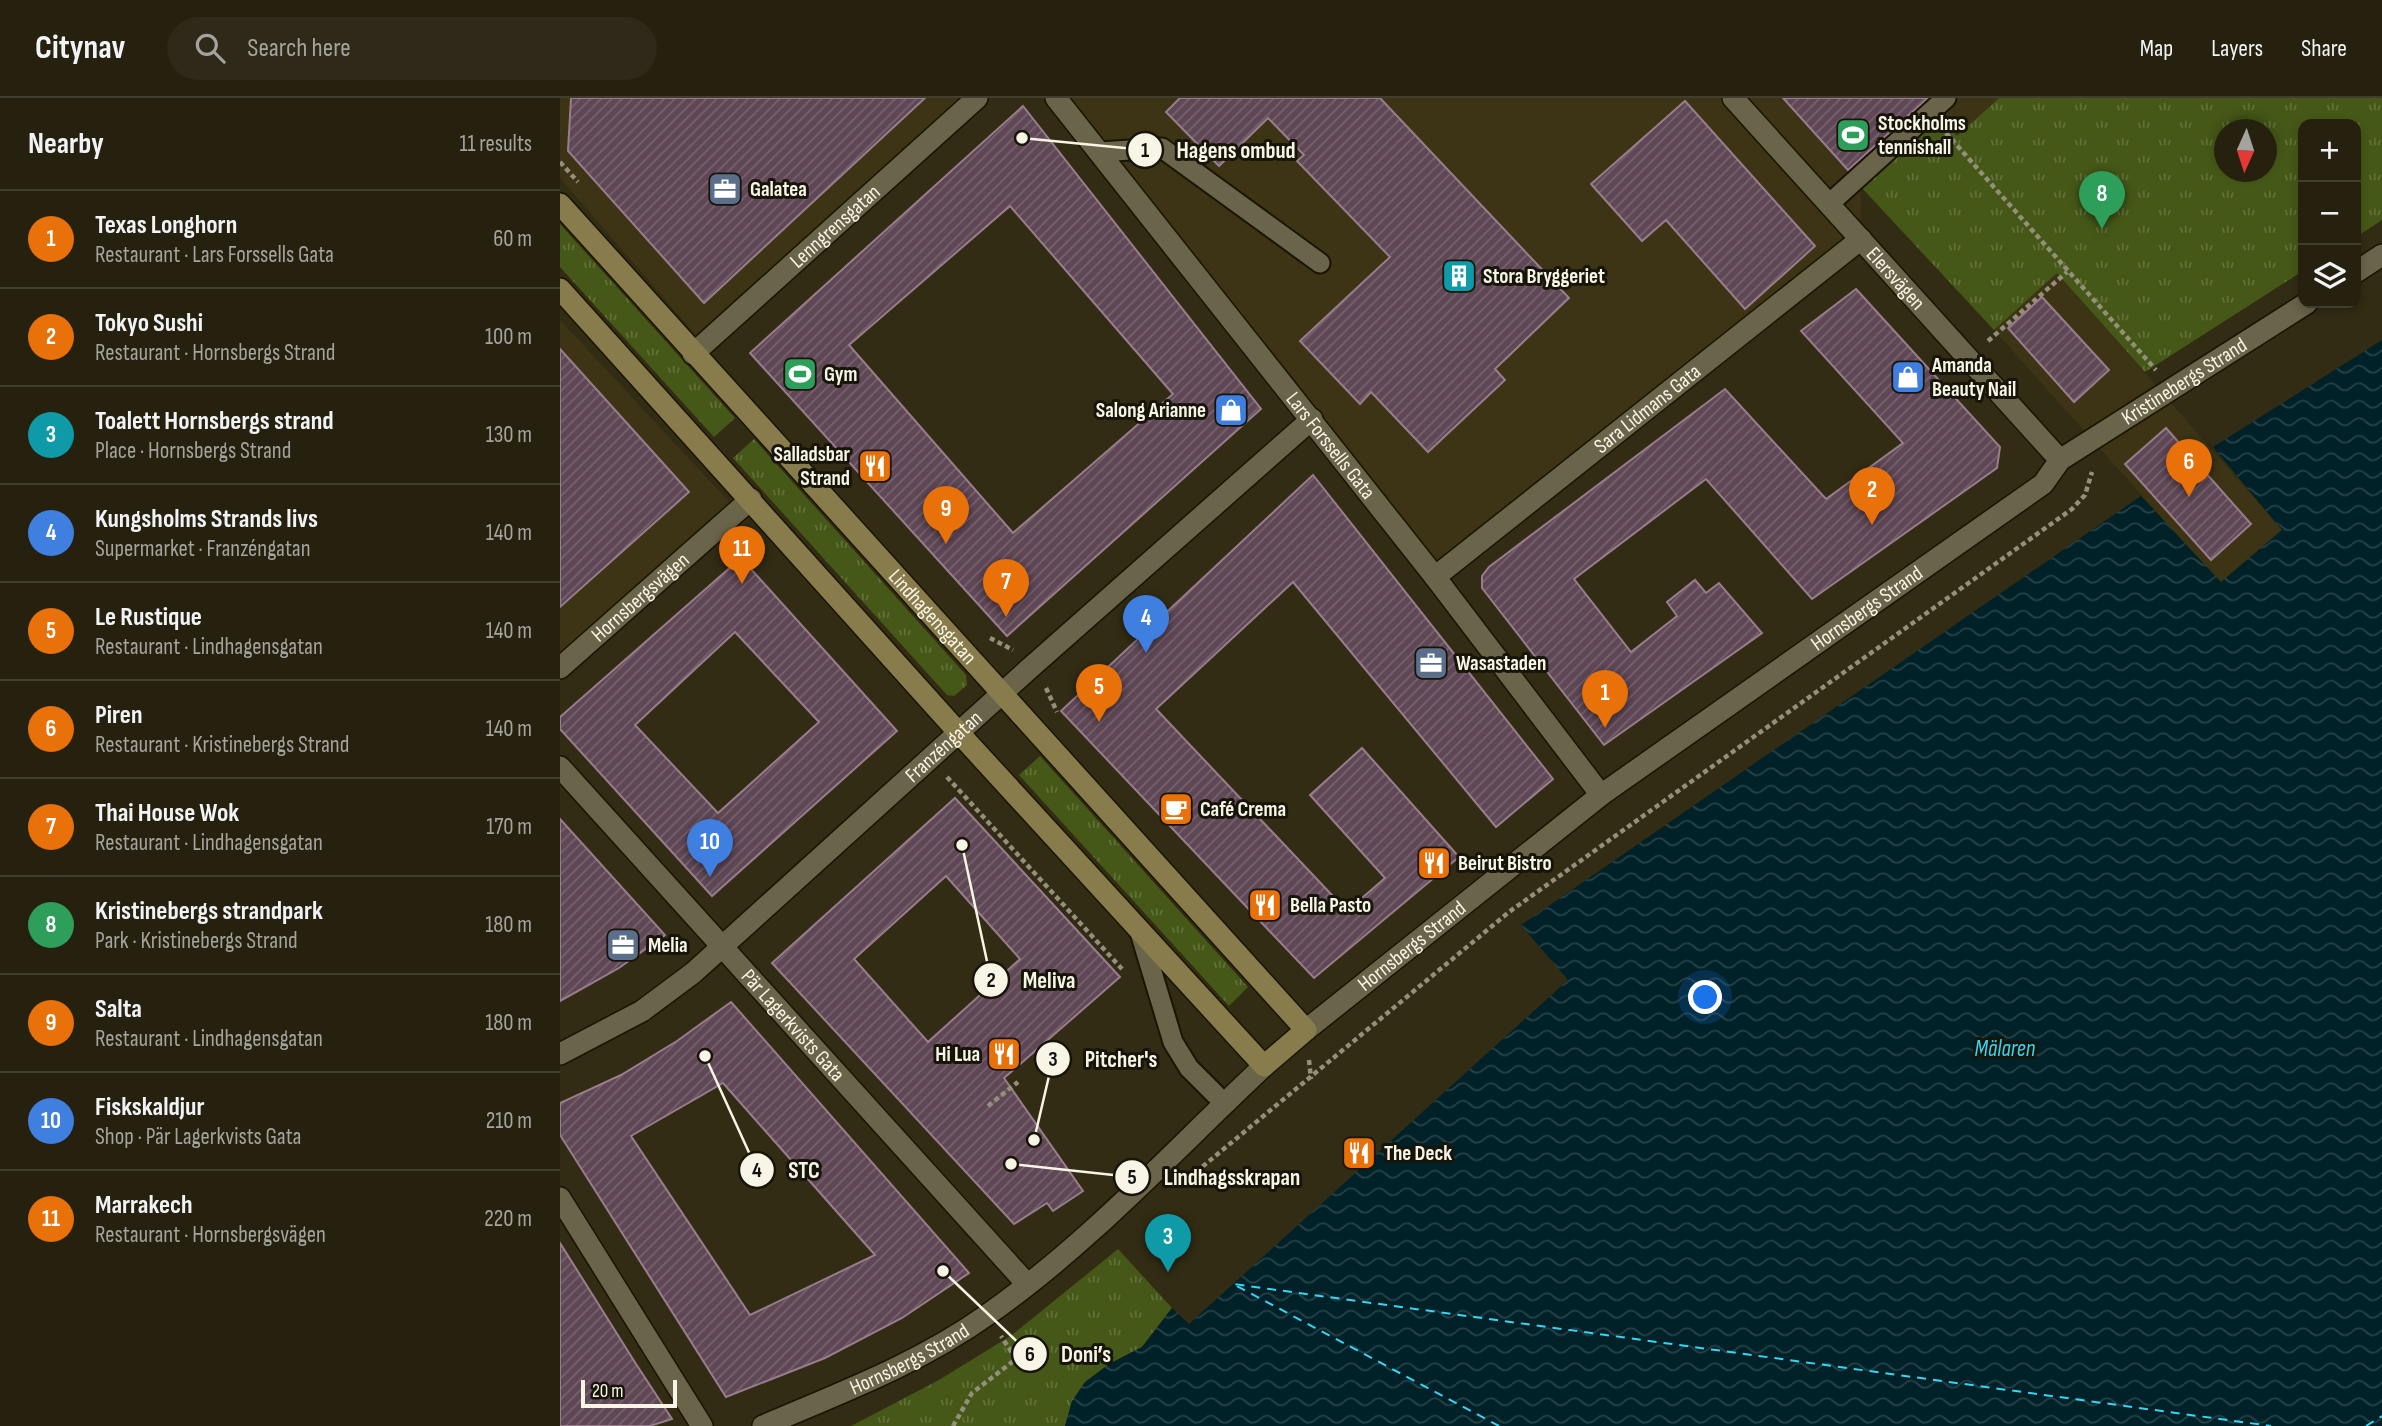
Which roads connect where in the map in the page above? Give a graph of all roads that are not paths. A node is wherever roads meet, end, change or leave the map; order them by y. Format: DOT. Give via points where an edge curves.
graph roads {
  1 [pos="977,98"];
  2 [pos="1056,98"];
  3 [pos="1733,98"];
  4 [pos="1947,98"];
  5 [pos="1099,152"];
  6 [pos="560,204"];
  7 [pos="1829,204"];
  8 [pos="1861,239"];
  9 [pos="2382,255"];
  10 [pos="1320,263"];
  11 [pos="2361,269"];
  12 [pos="560,289"];
  13 [pos="2299,308"];
  14 [pos="693,354"];
  15 [pos="1312,419"];
  16 [pos="2060,460"];
  17 [pos="751,499"];
  18 [pos="1435,576"];
  19 [pos="560,668"];
  20 [pos="1004,693"];
  21 [pos="959,733"];
  22 [pos="560,767"];
  23 [pos="1601,794"];
  24 [pos="1138,928"];
  25 [pos="721,947"];
  26 [pos="1306,1030"];
  27 [pos="560,1054"];
  28 [pos="1264,1066"];
  29 [pos="1224,1104"];
  30 [pos="560,1198"];
  31 [pos="1027,1284"];
  32 [pos="702,1426"];
  33 [pos="763,1426"];
  1 -- 14 [label="street, Lenngrensgatan"];
  2 -- 5 [label="street, Lars Forssells Gata"];
  3 -- 7 [label="street, Elersvägen"];
  4 -- 7 [label="lane"];
  5 -- 10 [label="lane" via="1162,148"];
  5 -- 15 [label="street, Lars Forssells Gata"];
  6 -- 14 [label="street, Lindhagensgatan"];
  7 -- 8 [label="street, Elersvägen"];
  8 -- 16 [label="street, Elersvägen"];
  8 -- 18 [label="street, Sara Lidmans Gata"];
  9 -- 11 [label="street"];
  12 -- 17 [label="street"];
  13 -- 16 [label="street, Kristinebergs Strand"];
  14 -- 20 [label="street, Lindhagensgatan"];
  15 -- 18 [label="street, Lars Forssells Gata"];
  15 -- 20 [label="street, Franzéngatan"];
  16 -- 23 [label="street, Hornsbergs Strand" via="2043,484"];
  17 -- 19 [label="street, Hornsbergsvägen"];
  17 -- 21 [label="street"];
  18 -- 23 [label="street, Lars Forssells Gata"];
  20 -- 21 [label="street, Franzéngatan"];
  20 -- 26 [label="street, Lindhagensgatan"];
  21 -- 24 [label="street"];
  21 -- 25 [label="street, Franzéngatan"];
  22 -- 25 [label="street, Pär Lagerkvists Gata"];
  23 -- 26 [label="street, Hornsbergs Strand"];
  24 -- 28 [label="street"];
  24 -- 29 [label="lane" via="1173,1042 1189,1068"];
  25 -- 27 [label="street, Franzéngatan" via="642,1011"];
  25 -- 31 [label="street, Pär Lagerkvists Gata"];
  26 -- 28 [label="street, Hornsbergs Strand"];
  28 -- 29 [label="street, Hornsbergs Strand"];
  29 -- 31 [label="street, Hornsbergs Strand" via="1118,1207"];
  30 -- 32 [label="street"];
  31 -- 33 [label="street, Hornsbergs Strand" via="987,1315 904,1366"];
}
